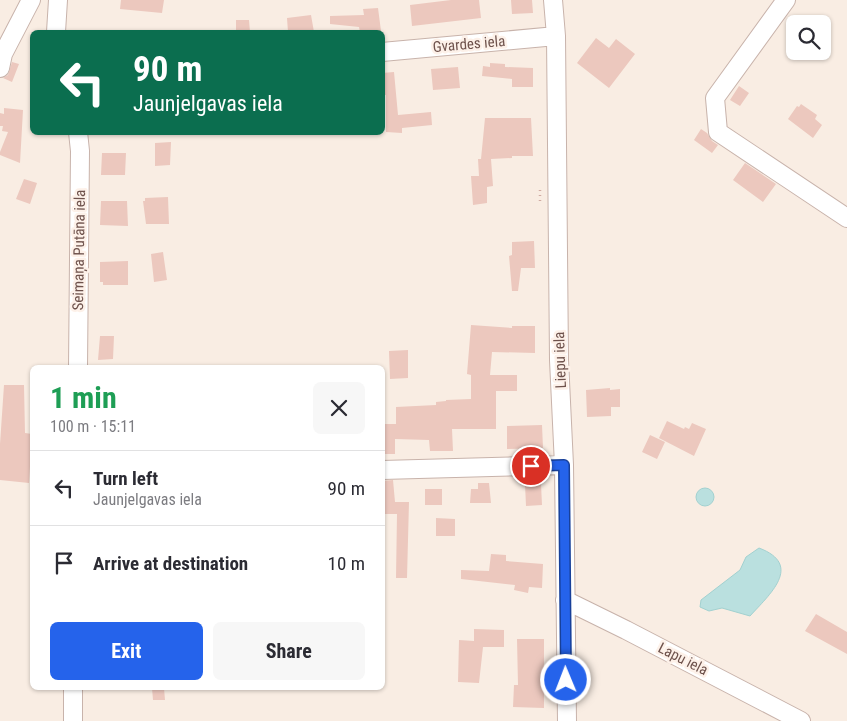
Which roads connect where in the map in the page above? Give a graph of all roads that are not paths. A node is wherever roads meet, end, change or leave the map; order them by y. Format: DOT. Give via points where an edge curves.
graph roads {
  1 [pos="31,0"];
  2 [pos="58,0"];
  3 [pos="553,0"];
  4 [pos="786,0"];
  5 [pos="56,30"];
  6 [pos="556,36"];
  7 [pos="385,52"];
  8 [pos="0,68"];
  9 [pos="78,135"];
  10 [pos="847,218"];
  11 [pos="78,365"];
  12 [pos="564,465"];
  13 [pos="385,470"];
  14 [pos="565,600"];
  15 [pos="73,690"];
  16 [pos="73,721"];
  17 [pos="567,721"];
  18 [pos="801,721"];
  1 -- 8 [label="street" via="3,54"];
  2 -- 5 [label="street"];
  3 -- 6 [label="street, Liepu iela"];
  4 -- 10 [label="street" via="714,98 718,132"];
  6 -- 7 [label="street, Gvardes iela"];
  6 -- 12 [label="street, Liepu iela" via="559,360"];
  9 -- 11 [label="street, Seimaņa Putāna iela"];
  12 -- 13 [label="street"];
  12 -- 14 [label="street, Liepu iela"];
  14 -- 17 [label="street, Liepu iela"];
  14 -- 18 [label="street, Lapu iela"];
  15 -- 16 [label="street"];
}
